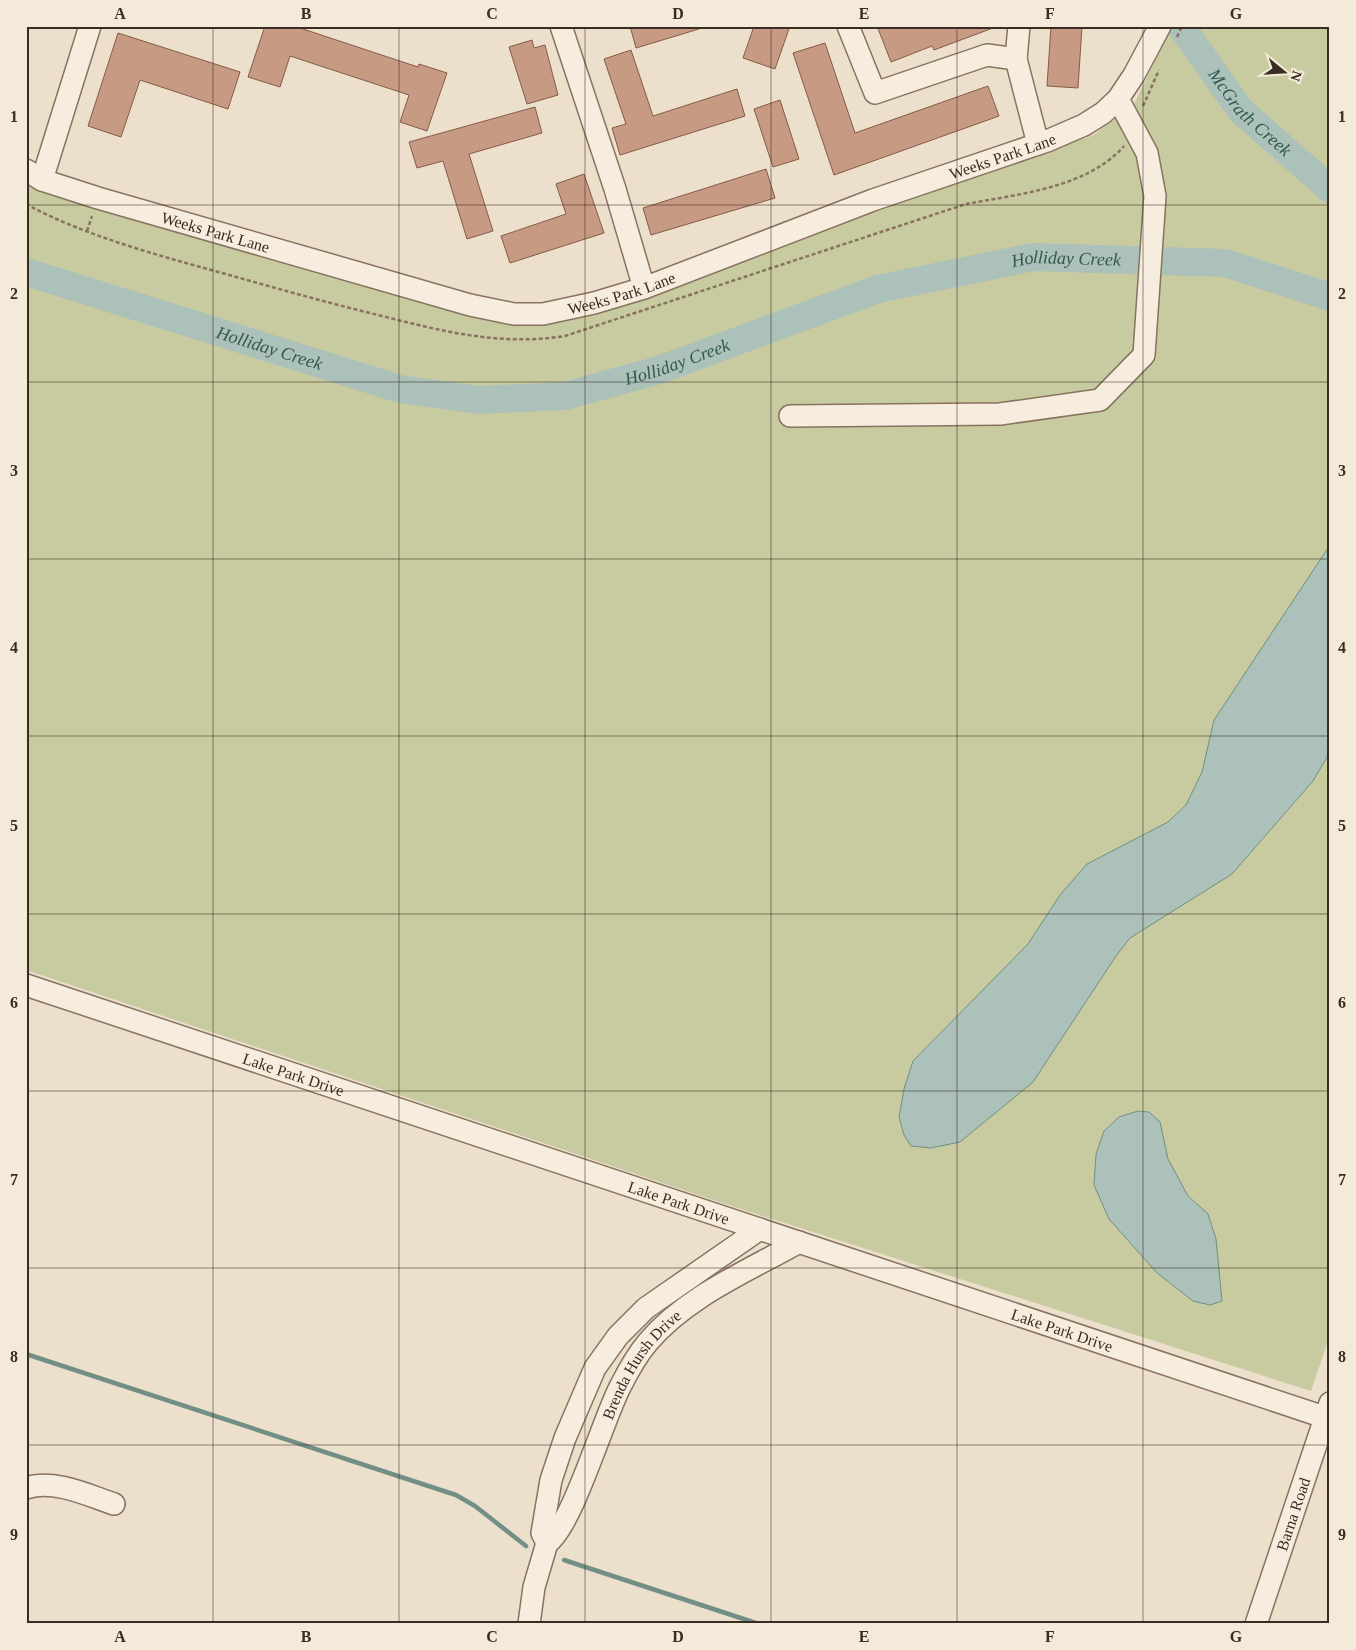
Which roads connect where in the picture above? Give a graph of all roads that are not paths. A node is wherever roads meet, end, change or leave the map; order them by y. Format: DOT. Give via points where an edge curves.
graph roads {
  1 [pos="90,26"];
  2 [pos="561,26"];
  3 [pos="848,26"];
  4 [pos="1019,26"];
  5 [pos="1156,34"];
  6 [pos="1016,59"];
  7 [pos="1118,99"];
  8 [pos="1038,144"];
  9 [pos="34,175"];
  10 [pos="644,288"];
  11 [pos="790,416"];
  12 [pos="26,985"];
  13 [pos="760,1229"];
  14 [pos="799,1242"];
  15 [pos="1328,1413"];
  16 [pos="26,1488"];
  17 [pos="114,1504"];
  18 [pos="547,1543"];
  19 [pos="529,1624"];
  20 [pos="1256,1624"];
  1 -- 9 [label="street"];
  2 -- 10 [label="street"];
  3 -- 6 [label="street" via="875,93 987,55"];
  4 -- 6 [label="street"];
  5 -- 7 [label="street, Weeks Park Lane"];
  6 -- 8 [label="street"];
  7 -- 8 [label="street, Weeks Park Lane" via="1084,125"];
  7 -- 11 [label="street" via="1147,153 1155,196 1144,355 1100,400 1000,414"];
  8 -- 10 [label="street, Weeks Park Lane" via="873,200"];
  9 -- 10 [label="street, Weeks Park Lane" via="470,305 514,314 567,310"];
  12 -- 13 [label="street, Lake Park Drive"];
  13 -- 14 [label="street, Lake Park Drive"];
  13 -- 18 [label="street, Brenda Hursh Drive" via="646,1308 618,1336 595,1368 550,1480 542,1533"];
  14 -- 15 [label="street, Lake Park Drive"];
  14 -- 18 [label="street, Brenda Hursh Drive" via="702,1297 673,1318 649,1342 619,1388 573,1503 554,1539"];
  15 -- 20 [label="street, Barna Road"];
  16 -- 17 [label="street" via="60,1486"];
  18 -- 19 [label="street, Brenda Hursh Drive" via="534,1587"];
}
